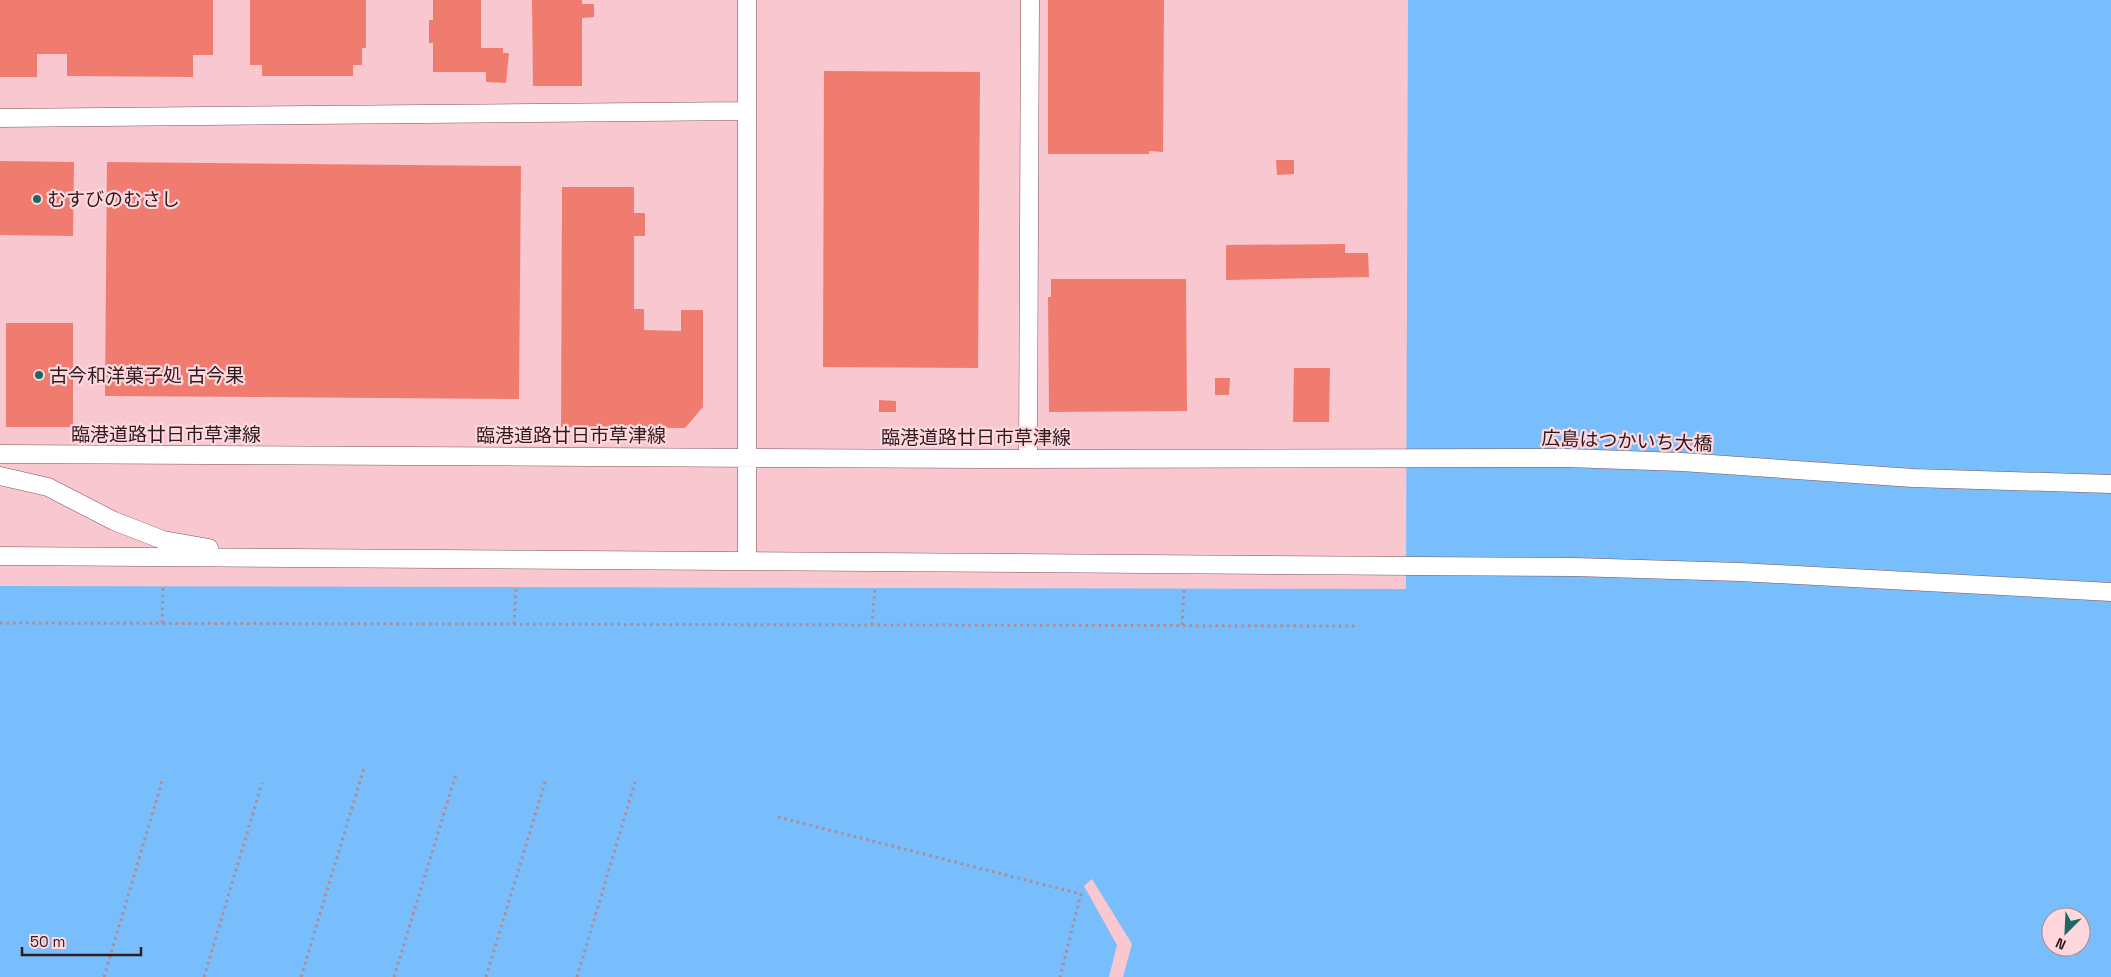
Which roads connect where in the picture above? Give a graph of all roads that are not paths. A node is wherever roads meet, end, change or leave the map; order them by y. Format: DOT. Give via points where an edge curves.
graph roads {
  1 [pos="747,0"];
  2 [pos="1030,0"];
  3 [pos="747,111"];
  4 [pos="0,118"];
  5 [pos="0,454"];
  6 [pos="747,458"];
  7 [pos="1141,458"];
  8 [pos="1028,459"];
  9 [pos="0,476"];
  10 [pos="2111,484"];
  11 [pos="0,556"];
  12 [pos="312,558"];
  13 [pos="747,560"];
  14 [pos="2111,592"];
  1 -- 3 [label="street"];
  2 -- 8 [label="street"];
  3 -- 4 [label="street"];
  3 -- 6 [label="street"];
  5 -- 6 [label="street, 臨港道路廿日市草津線"];
  6 -- 8 [label="street, 臨港道路廿日市草津線"];
  6 -- 13 [label="street"];
  7 -- 8 [label="street, 臨港道路廿日市草津線"];
  7 -- 10 [label="street, 広島はつかいち大橋" via="1576,458 1913,478"];
  9 -- 12 [label="street" via="48,487 114,521 163,540 188,546"];
  11 -- 12 [label="street"];
  12 -- 13 [label="street"];
  13 -- 14 [label="street" via="1584,567"];
}
